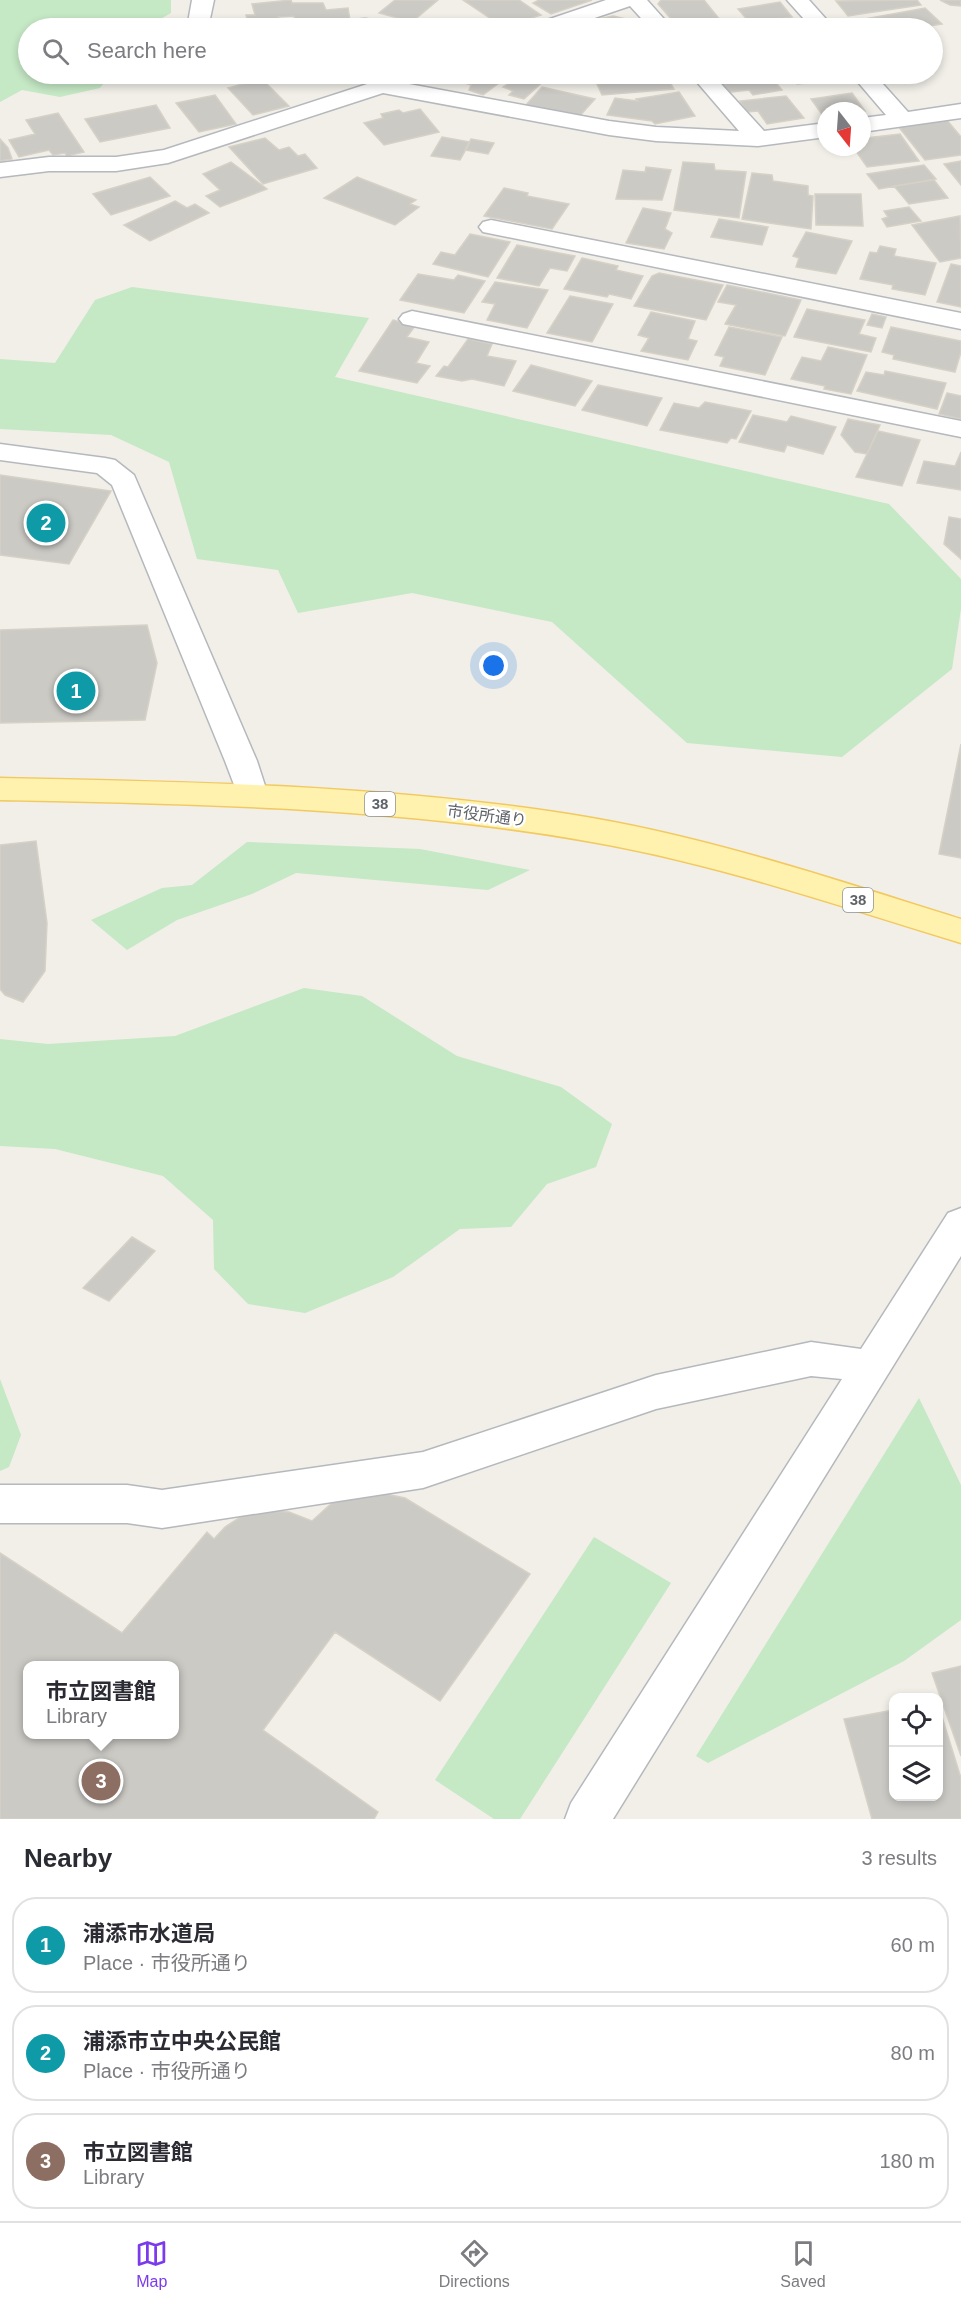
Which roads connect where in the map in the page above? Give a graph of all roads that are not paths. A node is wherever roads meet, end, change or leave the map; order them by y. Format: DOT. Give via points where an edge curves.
graph roads {
  1 [pos="203,0"];
  2 [pos="626,0"];
  3 [pos="636,0"];
  4 [pos="798,0"];
  5 [pos="200,18"];
  6 [pos="575,18"];
  7 [pos="652,18"];
  8 [pos="814,18"];
  9 [pos="388,84"];
  10 [pos="710,84"];
  11 [pos="871,84"];
  12 [pos="382,86"];
  13 [pos="961,111"];
  14 [pos="902,119"];
  15 [pos="871,124"];
  16 [pos="817,131"];
  17 [pos="758,139"];
  18 [pos="0,170"];
  19 [pos="491,227"];
  20 [pos="412,319"];
  21 [pos="961,321"];
  22 [pos="961,429"];
  23 [pos="0,452"];
  24 [pos="0,789"];
  25 [pos="252,795"];
  26 [pos="961,931"];
  27 [pos="961,1224"];
  28 [pos="871,1368"];
  29 [pos="0,1504"];
  30 [pos="627,1753"];
  31 [pos="587,1819"];
  32 [pos="602,1819"];
  1 -- 5 [label="street"];
  2 -- 6 [label="street"];
  3 -- 7 [label="street"];
  4 -- 8 [label="street"];
  9 -- 12 [label="street"];
  10 -- 17 [label="street"];
  11 -- 14 [label="street"];
  12 -- 17 [label="street" via="609,128"];
  12 -- 18 [label="street" via="168,156 116,164 49,164"];
  13 -- 14 [label="street"];
  14 -- 15 [label="street"];
  16 -- 17 [label="street"];
  19 -- 21 [label="street"];
  20 -- 22 [label="street"];
  23 -- 25 [label="street" via="105,466 124,481"];
  24 -- 25 [label="main road, 市役所通り / 38"];
  25 -- 26 [label="main road, 市役所通り / 38" via="441,809 595,831 754,869"];
  27 -- 28 [label="street"];
  28 -- 29 [label="street" via="811,1359 656,1392 423,1470 162,1509 127,1504"];
  28 -- 30 [label="street"];
  30 -- 31 [label="street"];
  30 -- 32 [label="street"];
}
